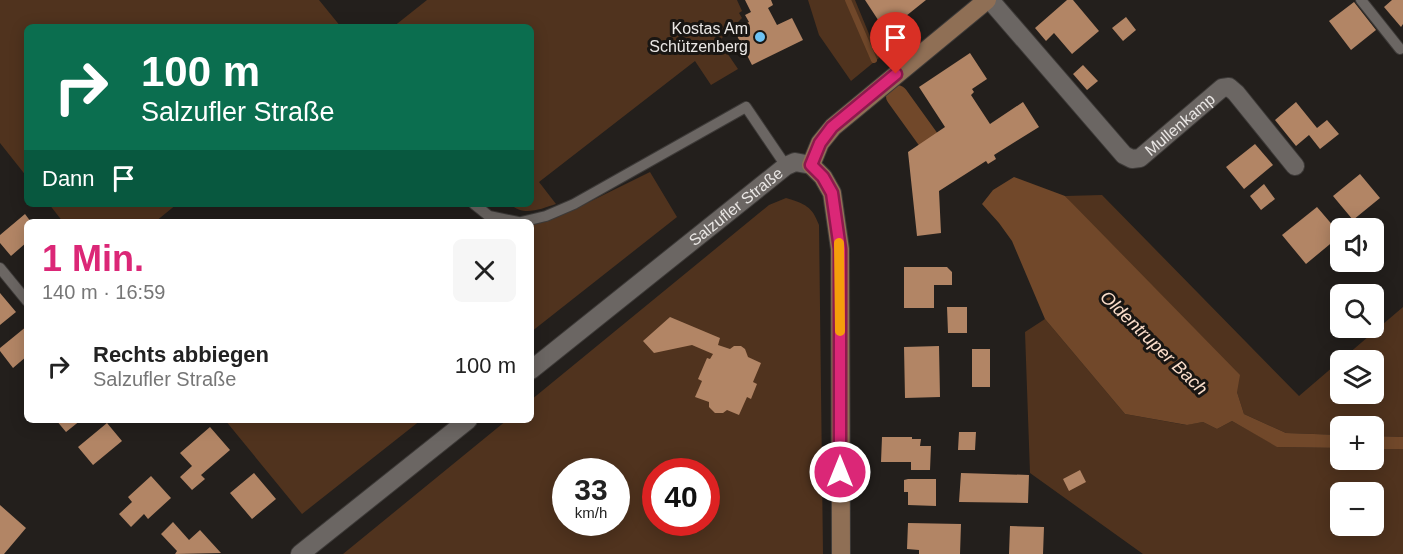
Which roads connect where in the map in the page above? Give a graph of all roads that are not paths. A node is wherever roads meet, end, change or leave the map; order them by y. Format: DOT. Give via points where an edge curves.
graph roads {
  1 [pos="988,0"];
  2 [pos="1361,0"];
  3 [pos="1400,49"];
  4 [pos="811,165"];
  5 [pos="786,166"];
  6 [pos="1295,166"];
  7 [pos="478,207"];
  8 [pos="504,219"];
  9 [pos="532,219"];
  10 [pos="0,268"];
  11 [pos="24,297"];
  12 [pos="534,368"];
  13 [pos="464,423"];
  14 [pos="300,554"];
  15 [pos="841,554"];
  1 -- 4 [label="street" via="832,127"];
  1 -- 6 [label="street, Mullenkamp" via="1124,155 1140,158 1222,88 1229,87"];
  2 -- 3 [label="lane"];
  4 -- 5 [label="street, Salzufler Straße" via="795,162"];
  4 -- 15 [label="street" via="832,193 840,249"];
  5 -- 9 [label="lane" via="746,107 574,204"];
  5 -- 12 [label="street, Salzufler Straße"];
  7 -- 8 [label="lane" via="489,216"];
  10 -- 11 [label="lane"];
  13 -- 14 [label="street"];
}
